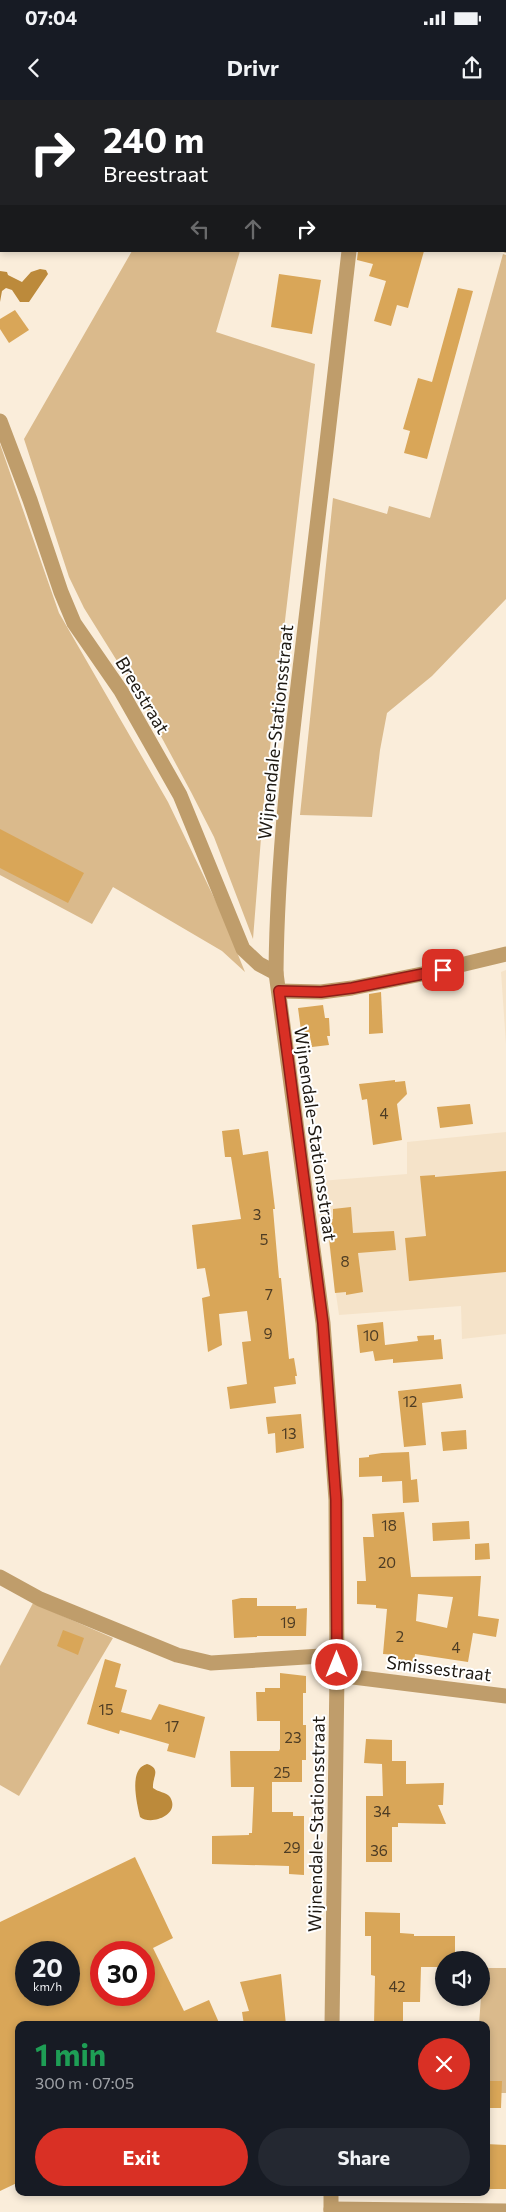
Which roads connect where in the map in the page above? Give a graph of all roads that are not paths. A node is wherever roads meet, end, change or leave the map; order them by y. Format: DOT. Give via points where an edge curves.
graph roads {
  1 [pos="349,252"];
  2 [pos="0,421"];
  3 [pos="506,954"];
  4 [pos="276,973"];
  5 [pos="279,991"];
  6 [pos="0,1577"];
  7 [pos="337,1655"];
  8 [pos="337,1675"];
  9 [pos="506,1696"];
  10 [pos="332,2021"];
  11 [pos="331,2196"];
  12 [pos="331,2211"];
  13 [pos="506,2211"];
  14 [pos="484,2212"];
  1 -- 4 [label="street, Wijnendale-Stationsstraat" via="283,825"];
  2 -- 4 [label="street, Breestraat" via="74,623 121,691 180,795 244,950 259,964"];
  3 -- 5 [label="street" via="352,988 321,992"];
  4 -- 5 [label="street, Wijnendale-Stationsstraat"];
  5 -- 7 [label="street, Wijnendale-Stationsstraat" via="323,1323 336,1500"];
  6 -- 7 [label="street" via="49,1603 176,1655 211,1663"];
  7 -- 8 [label="street, Wijnendale-Stationsstraat"];
  8 -- 9 [label="street, Smissestraat"];
  8 -- 10 [label="street, Wijnendale-Stationsstraat"];
  11 -- 12 [label="street"];
  12 -- 14 [label="street"];
  13 -- 14 [label="street"];
}
